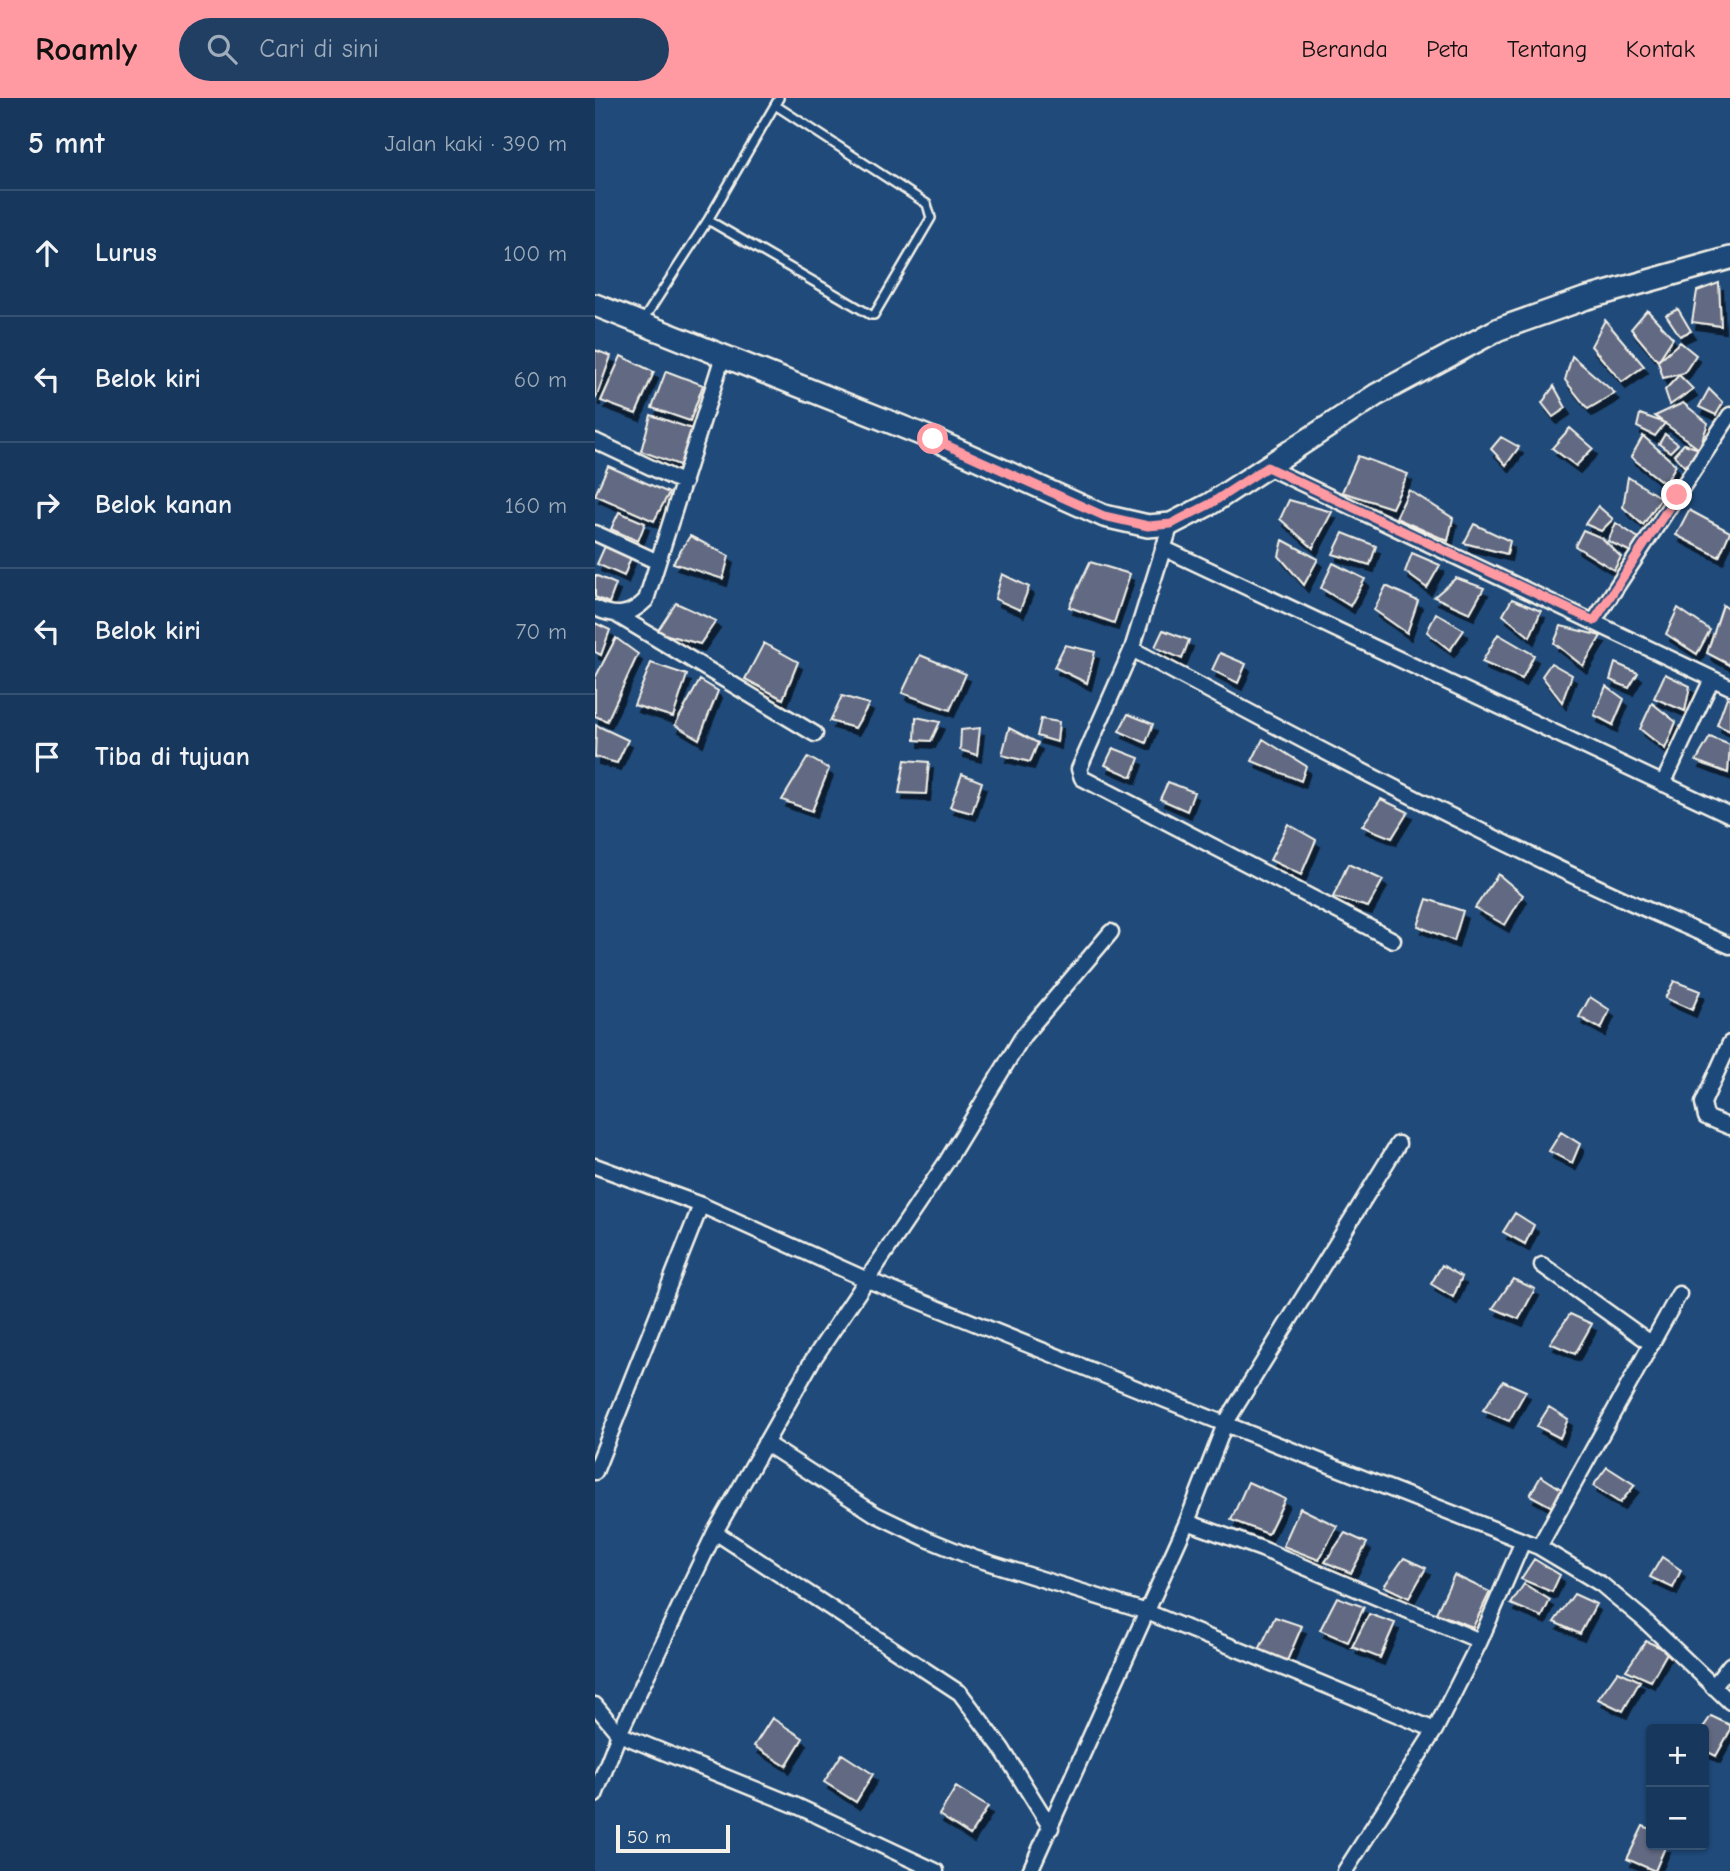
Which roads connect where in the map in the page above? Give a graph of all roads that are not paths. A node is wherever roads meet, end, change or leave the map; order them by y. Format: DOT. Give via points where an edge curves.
graph roads {
  1 [pos="777,101"];
  2 [pos="708,220"];
  3 [pos="1730,258"];
  4 [pos="595,305"];
  5 [pos="642,322"];
  6 [pos="723,356"];
  7 [pos="1730,415"];
  8 [pos="595,441"];
  9 [pos="1267,467"];
  10 [pos="684,483"];
  11 [pos="1171,524"];
  12 [pos="595,533"];
  13 [pos="1163,548"];
  14 [pos="658,562"];
  15 [pos="595,608"];
  16 [pos="617,615"];
  17 [pos="1594,621"];
  18 [pos="1132,649"];
  19 [pos="1712,678"];
  20 [pos="1730,687"];
  21 [pos="815,734"];
  22 [pos="1663,784"];
  23 [pos="1730,815"];
  24 [pos="1111,932"];
  25 [pos="1393,940"];
  26 [pos="1730,946"];
  27 [pos="1730,1043"];
  28 [pos="1730,1127"];
  29 [pos="1398,1144"];
  30 [pos="595,1166"];
  31 [pos="701,1205"];
  32 [pos="1542,1265"];
  33 [pos="865,1279"];
  34 [pos="1679,1294"];
  35 [pos="1652,1344"];
  36 [pos="1225,1424"];
  37 [pos="765,1443"];
  38 [pos="598,1452"];
  39 [pos="595,1472"];
  40 [pos="1187,1522"];
  41 [pos="715,1532"];
  42 [pos="1523,1541"];
  43 [pos="1539,1547"];
  44 [pos="1147,1612"];
  45 [pos="1480,1641"];
  46 [pos="1730,1665"];
  47 [pos="1713,1688"];
  48 [pos="1730,1702"];
  49 [pos="595,1705"];
  50 [pos="1435,1730"];
  51 [pos="619,1734"];
  52 [pos="595,1795"];
  53 [pos="1051,1828"];
  54 [pos="936,1871"];
  55 [pos="1030,1871"];
  56 [pos="1345,1871"];
  1 -- 2 [label="lane"];
  1 -- 2 [label="lane" via="927,204 931,218 874,315"];
  2 -- 5 [label="lane"];
  3 -- 9 [label="main road" via="1584,299 1499,329 1376,395"];
  4 -- 5 [label="main road"];
  5 -- 6 [label="main road"];
  6 -- 10 [label="street"];
  6 -- 11 [label="main road" via="933,439 1104,516 1137,524"];
  7 -- 17 [label="street"];
  8 -- 10 [label="street"];
  9 -- 11 [label="main road"];
  9 -- 17 [label="street"];
  10 -- 14 [label="street"];
  11 -- 13 [label="street"];
  12 -- 14 [label="street"];
  13 -- 18 [label="street"];
  13 -- 22 [label="street"];
  14 -- 16 [label="street" via="646,600 633,613"];
  15 -- 16 [label="street"];
  16 -- 21 [label="street"];
  17 -- 19 [label="street"];
  18 -- 25 [label="street" via="1079,776"];
  18 -- 26 [label="street" via="1462,820"];
  19 -- 20 [label="street"];
  19 -- 22 [label="street"];
  22 -- 23 [label="street"];
  24 -- 33 [label="street" via="1023,1036 947,1161"];
  27 -- 28 [label="street" via="1703,1104 1706,1117"];
  29 -- 36 [label="street"];
  30 -- 31 [label="street"];
  31 -- 33 [label="street"];
  31 -- 38 [label="street"];
  32 -- 35 [label="street"];
  33 -- 36 [label="street"];
  33 -- 37 [label="street"];
  34 -- 35 [label="street"];
  35 -- 43 [label="street"];
  36 -- 40 [label="street"];
  36 -- 42 [label="street"];
  37 -- 41 [label="street"];
  37 -- 44 [label="street" via="875,1514 927,1539"];
  38 -- 39 [label="street"];
  40 -- 44 [label="street"];
  40 -- 45 [label="street"];
  41 -- 51 [label="street"];
  41 -- 53 [label="street" via="960,1693 1002,1749"];
  42 -- 43 [label="street"];
  42 -- 45 [label="street"];
  43 -- 47 [label="street" via="1601,1584"];
  44 -- 50 [label="street"];
  44 -- 53 [label="street"];
  45 -- 50 [label="street"];
  46 -- 47 [label="street"];
  47 -- 48 [label="street"];
  49 -- 51 [label="street"];
  50 -- 56 [label="street"];
  51 -- 52 [label="street"];
  51 -- 54 [label="street" via="797,1806"];
  53 -- 55 [label="street"];
}
